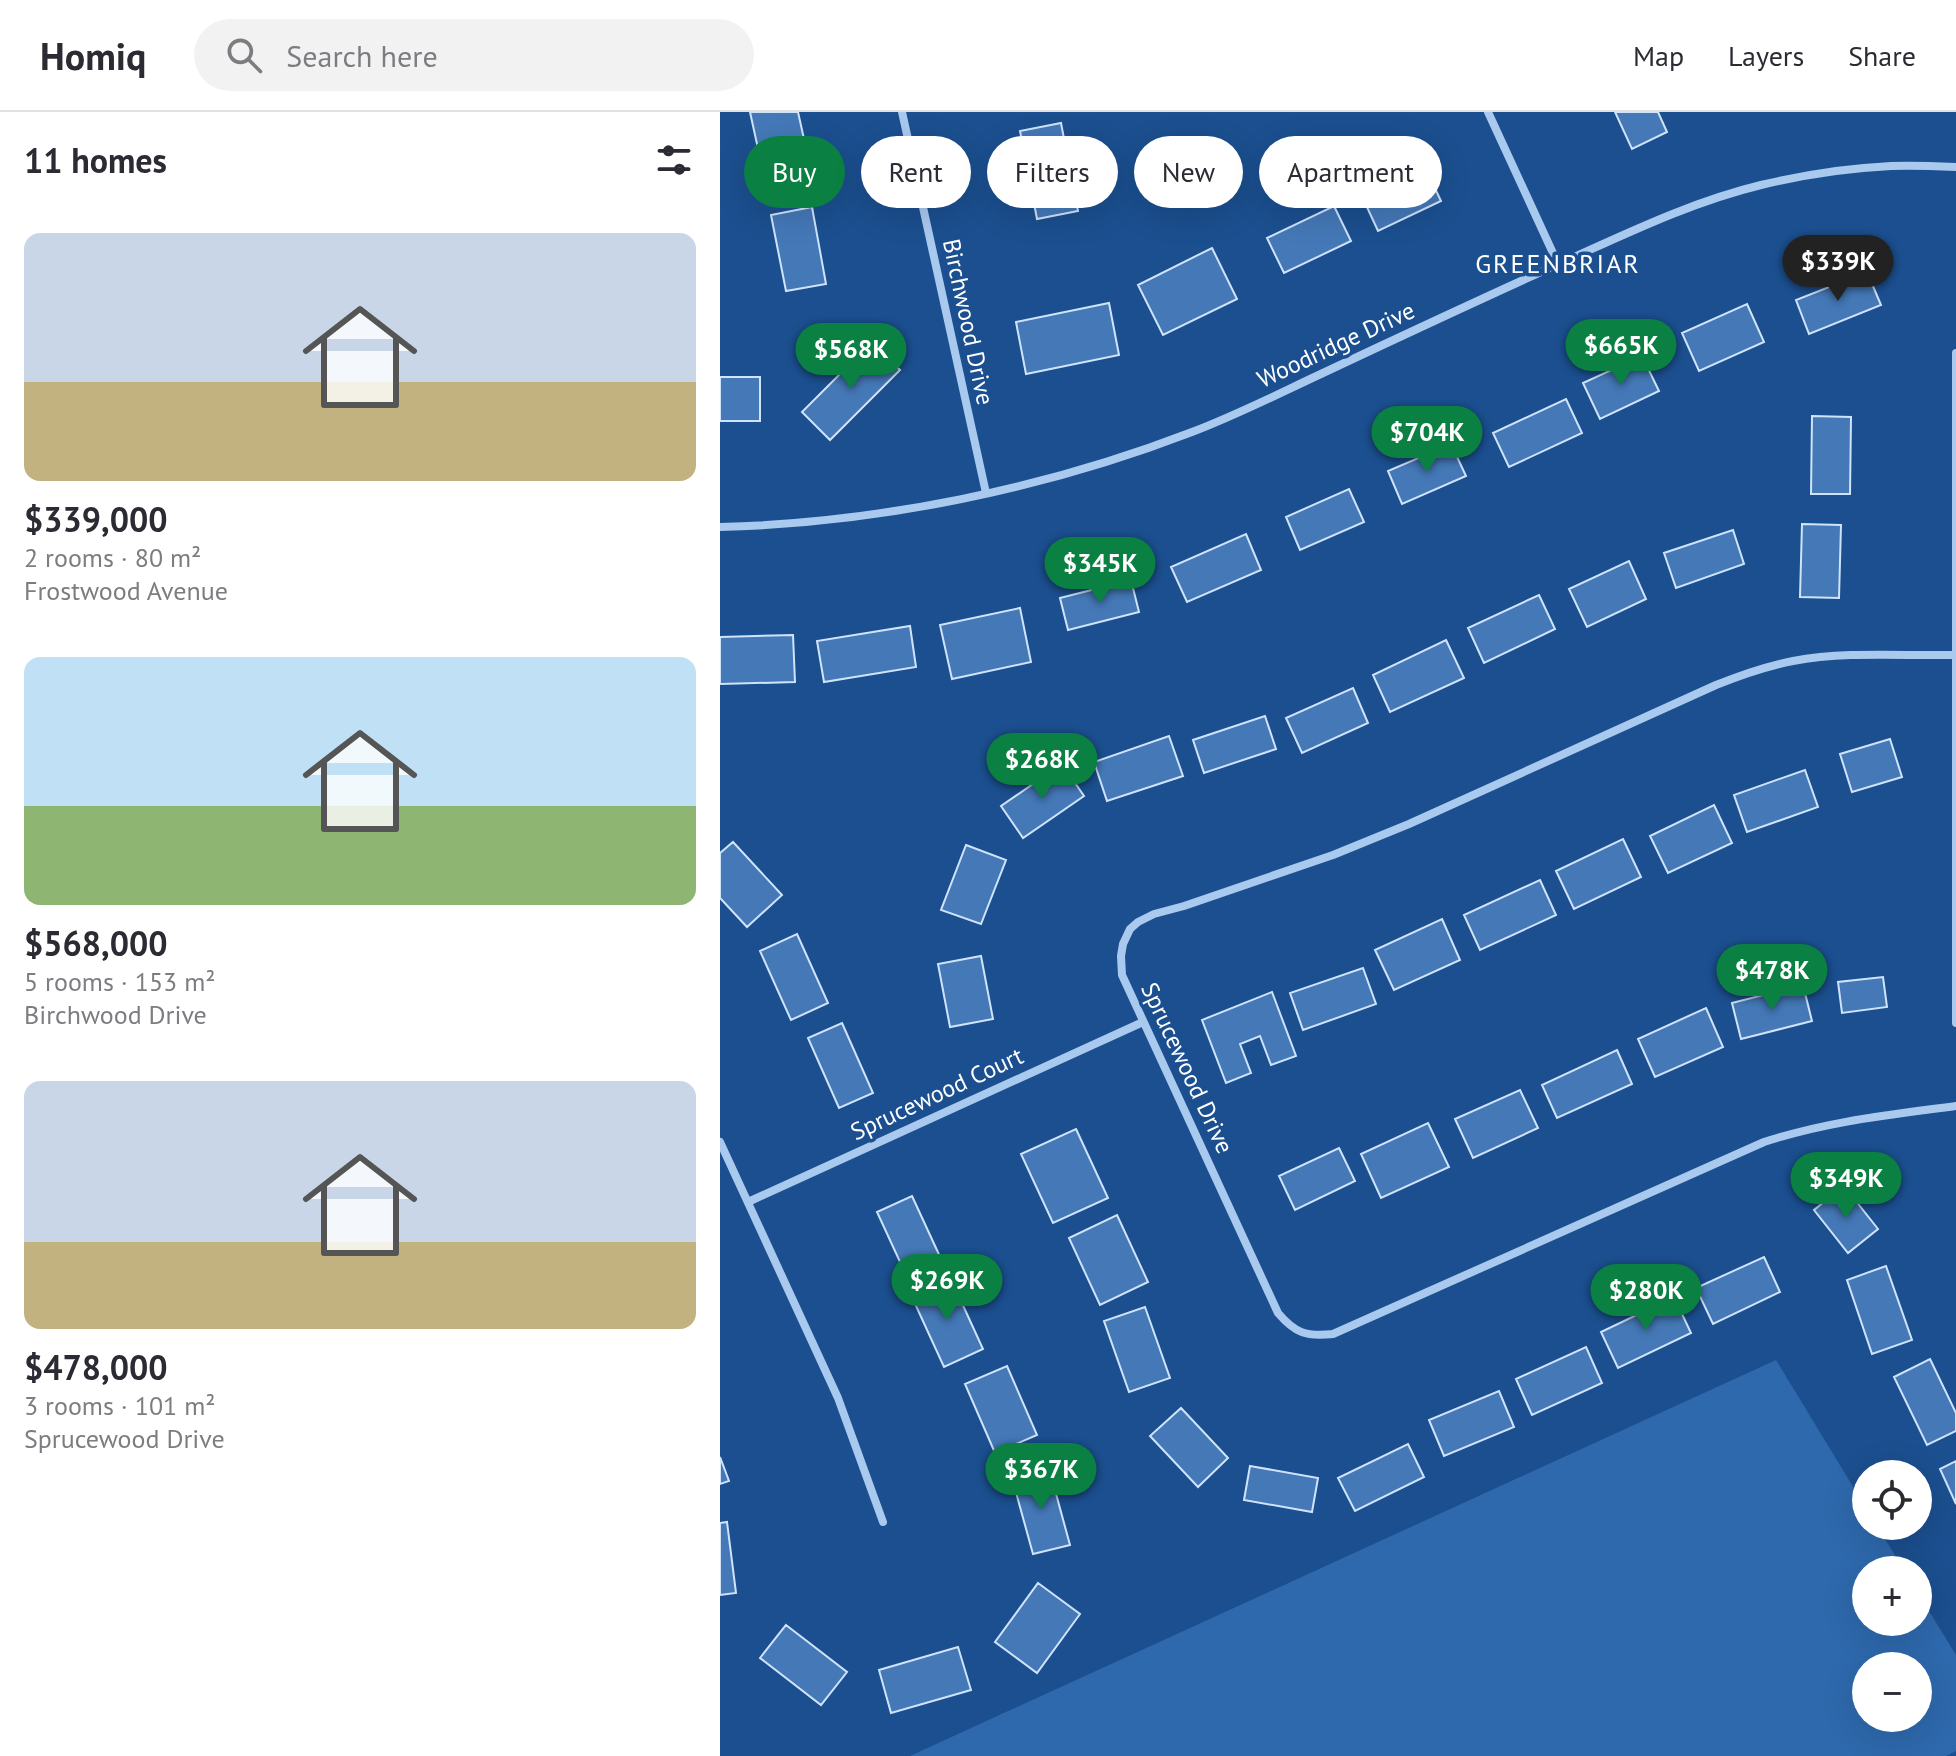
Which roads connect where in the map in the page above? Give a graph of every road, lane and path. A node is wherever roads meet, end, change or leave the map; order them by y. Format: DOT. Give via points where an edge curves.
graph roads {
  1 [pos="902,112"];
  2 [pos="1488,112"];
  3 [pos="1956,167"];
  4 [pos="1558,264"];
  5 [pos="1956,353"];
  6 [pos="986,493"];
  7 [pos="720,527"];
  8 [pos="1955,655"];
  9 [pos="1143,1022"];
  10 [pos="1956,1023"];
  11 [pos="1956,1106"];
  12 [pos="720,1142"];
  13 [pos="748,1202"];
  14 [pos="883,1522"];
  1 -- 6 [label="street, Birchwood Drive"];
  2 -- 4 [label="street"];
  3 -- 4 [label="street, Woodridge Drive" via="1891,166 1762,185 1668,215"];
  4 -- 6 [label="street, Woodridge Drive" via="1192,432 1081,471"];
  5 -- 8 [label="street"];
  6 -- 7 [label="street, Woodridge Drive" via="899,512"];
  8 -- 9 [label="street, Sprucewood Drive" via="1829,656 1754,671 1333,855 1154,914 1130,929 1121,956 1122,975"];
  8 -- 10 [label="street"];
  9 -- 11 [label="street, Sprucewood Drive" via="1278,1313 1296,1331 1317,1336 1333,1334 1764,1142 1839,1122"];
  9 -- 13 [label="street, Sprucewood Court"];
  12 -- 13 [label="street"];
  13 -- 14 [label="street" via="838,1398"];
}
